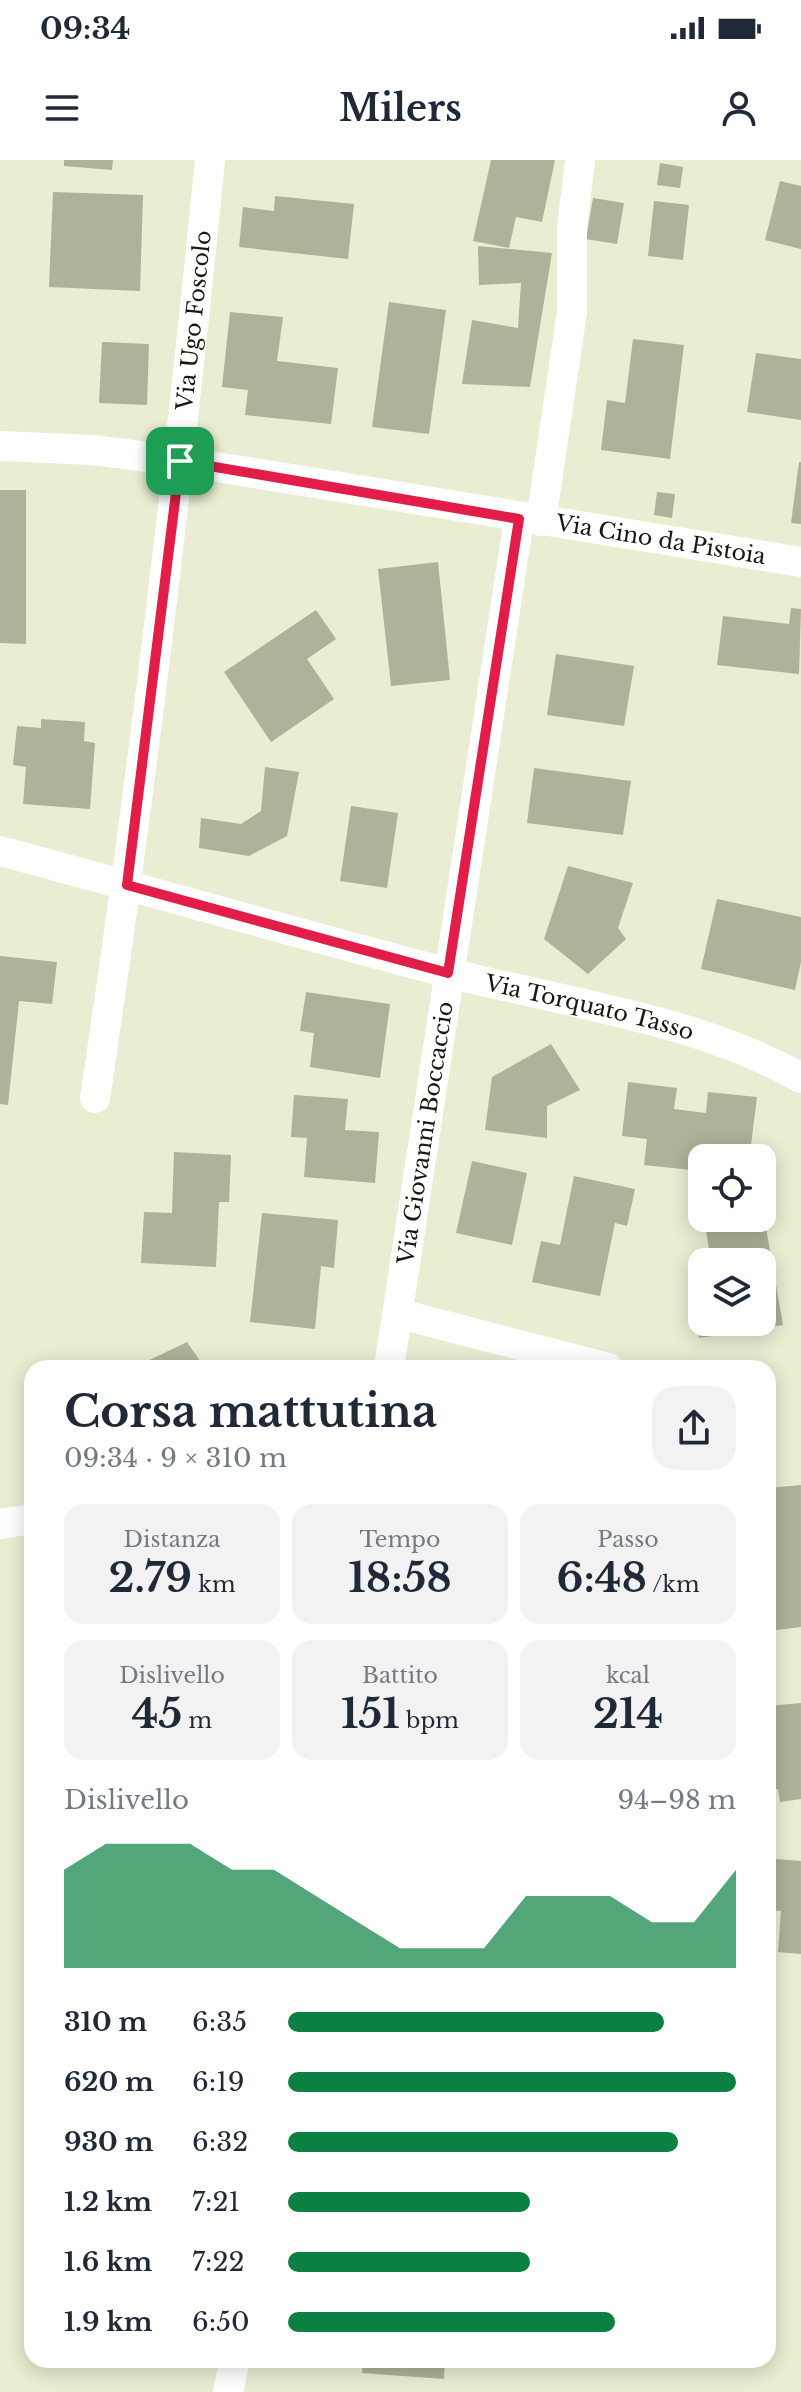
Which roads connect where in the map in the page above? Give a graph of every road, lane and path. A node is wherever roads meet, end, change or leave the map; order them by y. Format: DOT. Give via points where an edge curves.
graph roads {
  1 [pos="210,160"];
  2 [pos="580,160"];
  3 [pos="0,446"];
  4 [pos="180,461"];
  5 [pos="530,520"];
  6 [pos="801,562"];
  7 [pos="0,851"];
  8 [pos="127,885"];
  9 [pos="448,973"];
  10 [pos="801,1078"];
  11 [pos="95,1098"];
  12 [pos="400,1314"];
  13 [pos="391,1360"];
  14 [pos="577,1360"];
  15 [pos="24,1520"];
  16 [pos="0,1524"];
  17 [pos="233,2368"];
  18 [pos="228,2392"];
  1 -- 4 [label="street, Via Ugo Foscolo"];
  2 -- 5 [label="street, Via Giovanni Boccaccio" via="572,228 572,312"];
  3 -- 4 [label="street, Via Cino da Pistoia"];
  4 -- 5 [label="street, Via Cino da Pistoia"];
  4 -- 8 [label="street, Via Ugo Foscolo"];
  5 -- 6 [label="street, Via Cino da Pistoia"];
  5 -- 9 [label="street, Via Giovanni Boccaccio"];
  7 -- 8 [label="street, Via Torquato Tasso"];
  8 -- 9 [label="street, Via Torquato Tasso"];
  8 -- 11 [label="street, Via Ugo Foscolo"];
  9 -- 10 [label="street, Via Torquato Tasso" via="705,1036 763,1056"];
  9 -- 12 [label="street, Via Giovanni Boccaccio"];
  12 -- 13 [label="street, Via Giovanni Boccaccio"];
  12 -- 14 [label="street"];
  15 -- 16 [label="street"];
  17 -- 18 [label="street"];
}
